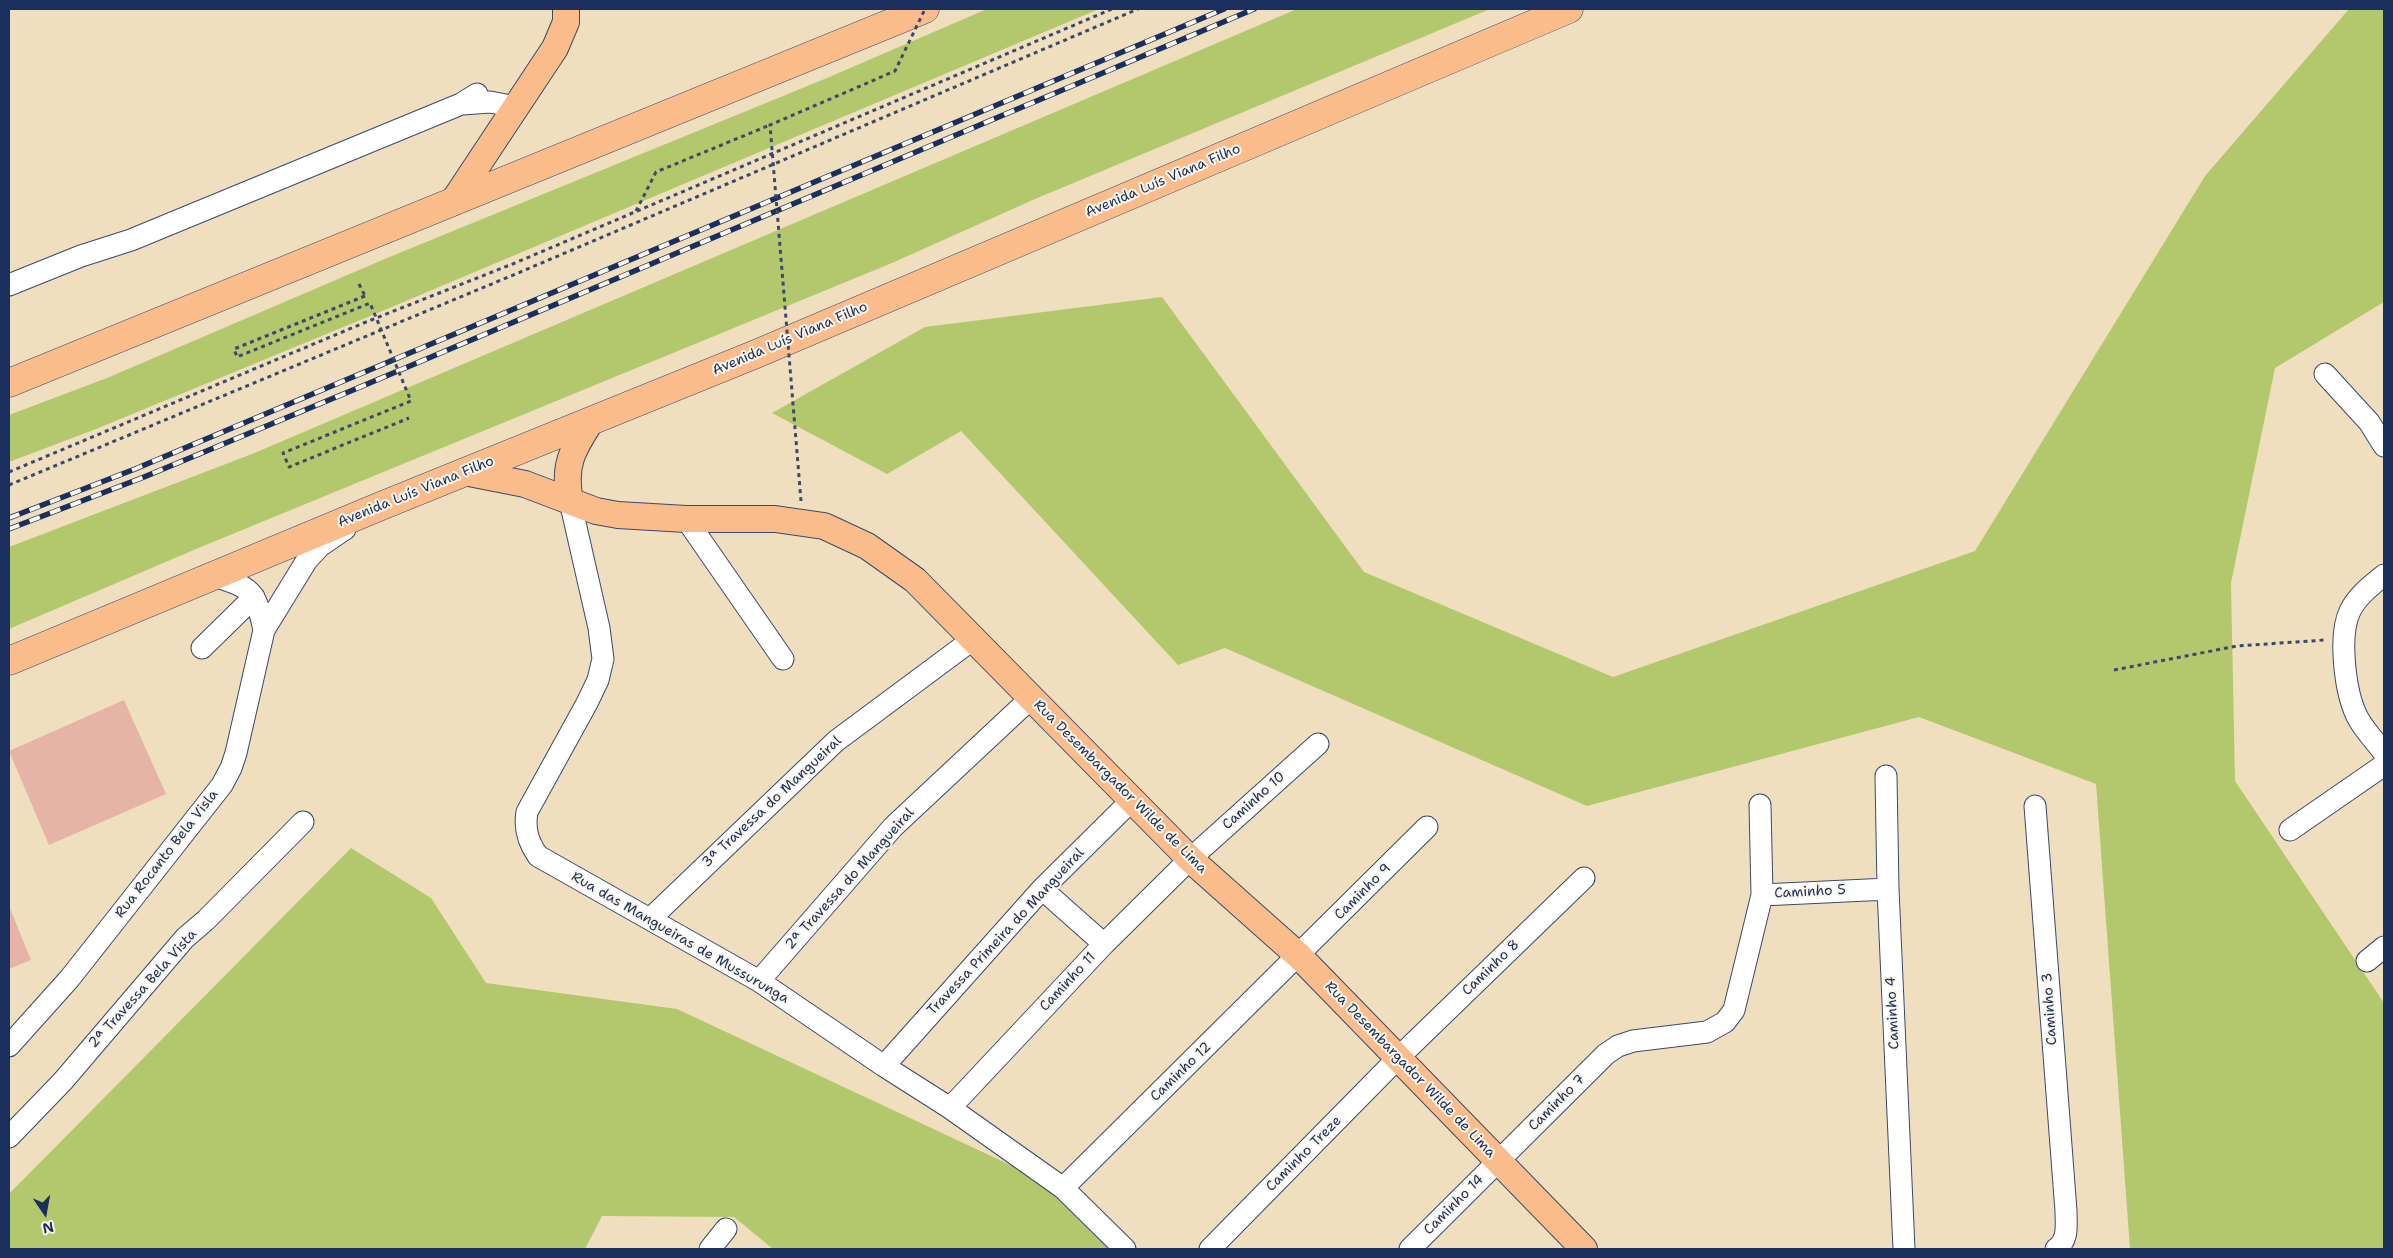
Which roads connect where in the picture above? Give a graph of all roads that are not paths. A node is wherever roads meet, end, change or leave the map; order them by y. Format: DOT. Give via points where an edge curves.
graph roads {
  1 [pos="566,9"];
  2 [pos="925,9"];
  3 [pos="1569,9"];
  4 [pos="516,107"];
  5 [pos="453,202"];
  6 [pos="9,285"];
  7 [pos="2325,374"];
  8 [pos="9,383"];
  9 [pos="2377,417"];
  10 [pos="591,421"];
  11 [pos="2384,446"];
  12 [pos="464,472"];
  13 [pos="570,501"];
  14 [pos="381,506"];
  15 [pos="686,519"];
  16 [pos="211,575"];
  17 [pos="2384,575"];
  18 [pos="254,597"];
  19 [pos="264,630"];
  20 [pos="972,640"];
  21 [pos="202,648"];
  22 [pos="783,659"];
  23 [pos="9,661"];
  24 [pos="1031,698"];
  25 [pos="1318,744"];
  26 [pos="2384,754"];
  27 [pos="2384,765"];
  28 [pos="1886,776"];
  29 [pos="1132,800"];
  30 [pos="1760,804"];
  31 [pos="2035,806"];
  32 [pos="303,822"];
  33 [pos="1427,827"];
  34 [pos="2290,830"];
  35 [pos="1190,859"];
  36 [pos="1584,878"];
  37 [pos="1042,888"];
  38 [pos="1888,889"];
  39 [pos="1762,895"];
  40 [pos="651,918"];
  41 [pos="1104,944"];
  42 [pos="2384,947"];
  43 [pos="1299,956"];
  44 [pos="2367,961"];
  45 [pos="759,981"];
  46 [pos="9,1046"];
  47 [pos="1398,1058"];
  48 [pos="884,1066"];
  49 [pos="950,1108"];
  50 [pos="9,1137"];
  51 [pos="1498,1161"];
  52 [pos="1063,1188"];
  53 [pos="726,1229"];
  54 [pos="710,1249"];
  55 [pos="1125,1249"];
  56 [pos="1210,1249"];
  57 [pos="1410,1249"];
  58 [pos="1584,1249"];
  59 [pos="1904,1249"];
  60 [pos="2056,1249"];
  1 -- 4 [label="main road" via="566,22 556,48"];
  2 -- 5 [label="highway"];
  3 -- 10 [label="highway, Avenida Luís Viana Filho"];
  4 -- 5 [label="main road"];
  4 -- 6 [label="street" via="469,99 131,240"];
  5 -- 8 [label="highway"];
  7 -- 9 [label="street"];
  9 -- 11 [label="street"];
  10 -- 12 [label="highway, Avenida Luís Viana Filho"];
  10 -- 13 [label="main road" via="576,444 567,468"];
  12 -- 13 [label="main road, Rua Desembargador Wilde de Lima" via="525,484"];
  12 -- 14 [label="highway, Avenida Luís Viana Filho"];
  13 -- 15 [label="main road, Rua Desembargador Wilde de Lima" via="618,515"];
  13 -- 40 [label="street, Rua das Mangueiras de Mussurunga" via="603,659 598,680 526,812 528,839 538,856"];
  14 -- 16 [label="highway, Avenida Luís Viana Filho"];
  14 -- 19 [label="street, Rua Rocanto Bela Visla" via="320,546 307,560"];
  15 -- 20 [label="main road, Rua Desembargador Wilde de Lima" via="775,519 824,526 867,546 915,580"];
  15 -- 22 [label="street"];
  16 -- 18 [label="street" via="246,587"];
  16 -- 23 [label="highway, Avenida Luís Viana Filho"];
  17 -- 26 [label="street" via="2362,594 2349,611 2343,638 2347,682 2358,719"];
  18 -- 19 [label="street, Rua Rocanto Bela Visla"];
  18 -- 21 [label="street"];
  19 -- 46 [label="street, Rua Rocanto Bela Visla" via="236,753 222,785 70,978"];
  20 -- 24 [label="main road, Rua Desembargador Wilde de Lima"];
  20 -- 40 [label="street, 3ª Travessa do Mangueiral" via="830,746"];
  24 -- 29 [label="main road, Rua Desembargador Wilde de Lima"];
  24 -- 45 [label="street, 2ª Travessa do Mangueiral" via="893,827"];
  25 -- 35 [label="street, Caminho 10"];
  27 -- 34 [label="street"];
  28 -- 38 [label="street, Caminho 4"];
  29 -- 35 [label="main road, Rua Desembargador Wilde de Lima"];
  29 -- 37 [label="street, Travessa Primeira do Mangueiral"];
  30 -- 39 [label="street, Caminho 5"];
  31 -- 60 [label="street, Caminho 3" via="2066,1211 2066,1232"];
  32 -- 50 [label="street, 2ª Travessa Bela Vista" via="185,938 63,1081"];
  33 -- 43 [label="street, Caminho 9"];
  35 -- 41 [label="street, Caminho 11"];
  35 -- 43 [label="main road, Rua Desembargador Wilde de Lima"];
  36 -- 47 [label="street, Caminho 8"];
  37 -- 41 [label="street"];
  37 -- 48 [label="street, Travessa Primeira do Mangueiral"];
  38 -- 39 [label="street, Caminho 5"];
  38 -- 59 [label="street, Caminho 4"];
  39 -- 51 [label="street, Caminho 7" via="1734,1010 1724,1022 1707,1032 1633,1040 1618,1046 1606,1054"];
  40 -- 45 [label="street, Rua das Mangueiras de Mussurunga"];
  41 -- 49 [label="street, Caminho 11"];
  42 -- 44 [label="street"];
  43 -- 47 [label="main road, Rua Desembargador Wilde de Lima"];
  43 -- 52 [label="street, Caminho 12"];
  45 -- 48 [label="street, Rua das Mangueiras de Mussurunga"];
  47 -- 51 [label="main road, Rua Desembargador Wilde de Lima"];
  47 -- 56 [label="street, Caminho Treze"];
  48 -- 49 [label="street, Rua das Mangueiras de Mussurunga"];
  49 -- 52 [label="street, Rua das Mangueiras de Mussurunga"];
  51 -- 57 [label="street, Caminho 14"];
  51 -- 58 [label="main road, Rua Desembargador Wilde de Lima"];
  52 -- 55 [label="street, Rua das Mangueiras de Mussurunga"];
  53 -- 54 [label="street"];
}
